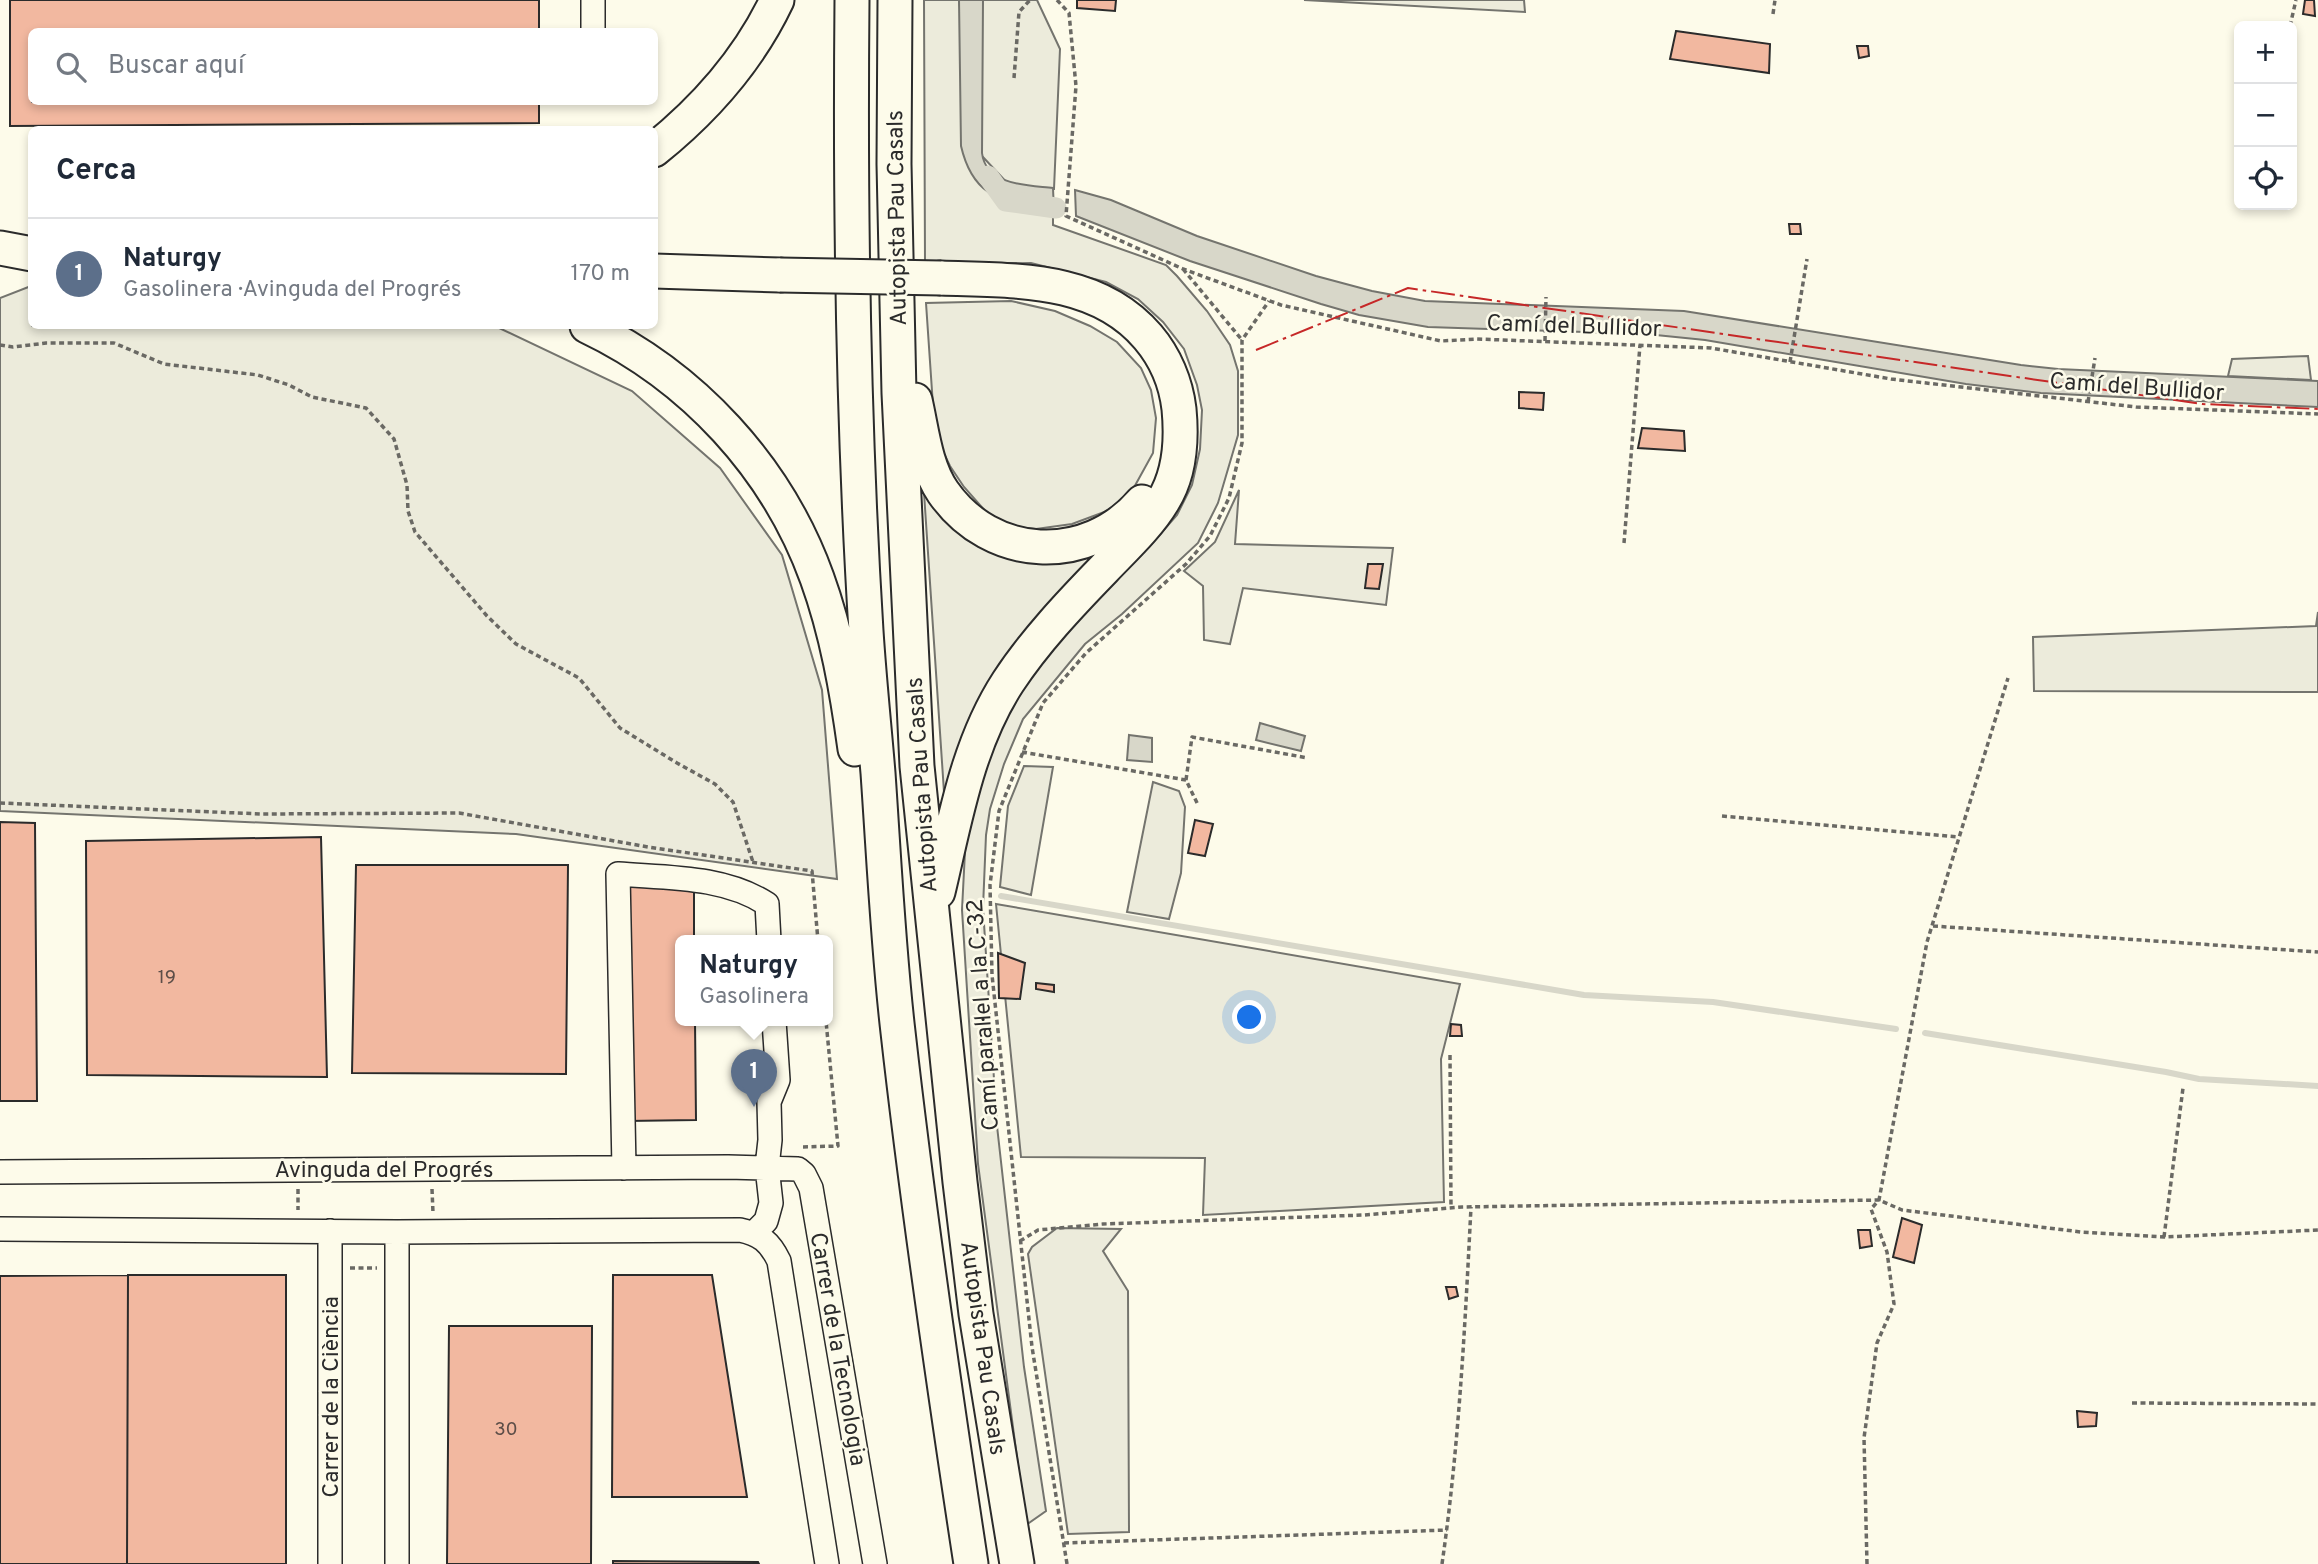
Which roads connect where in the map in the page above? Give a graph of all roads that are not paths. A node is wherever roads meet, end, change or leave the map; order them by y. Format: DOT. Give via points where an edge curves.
graph roads {
  1 [pos="593,0"];
  2 [pos="778,0"];
  3 [pos="852,0"];
  4 [pos="895,0"];
  5 [pos="593,28"];
  6 [pos="658,147"];
  7 [pos="0,248"];
  8 [pos="28,253"];
  9 [pos="28,266"];
  10 [pos="0,270"];
  11 [pos="658,271"];
  12 [pos="898,321"];
  13 [pos="594,329"];
  14 [pos="1180,426"];
  15 [pos="885,898"];
  16 [pos="932,919"];
  17 [pos="769,935"];
  18 [pos="774,1026"];
  19 [pos="767,1167"];
  20 [pos="624,1168"];
  21 [pos="0,1172"];
  22 [pos="0,1229"];
  23 [pos="330,1231"];
  24 [pos="397,1232"];
  25 [pos="754,1233"];
  26 [pos="330,1564"];
  27 [pos="397,1564"];
  28 [pos="827,1564"];
  29 [pos="875,1564"];
  30 [pos="971,1564"];
  31 [pos="1017,1564"];
  1 -- 5 [label="street"];
  2 -- 6 [label="highway" via="711,98"];
  3 -- 15 [label="highway, Autopista Pau Casals" via="856,402"];
  4 -- 12 [label="highway, Autopista Pau Casals"];
  7 -- 8 [label="highway"];
  9 -- 10 [label="highway"];
  11 -- 14 [label="highway, bridge" via="1026,281 1085,293 1137,324 1157,348 1171,375"];
  12 -- 14 [label="highway" via="924,439 942,490 957,509 997,538 1044,548 1067,546 1112,529 1153,489"];
  12 -- 16 [label="highway, Autopista Pau Casals" via="917,766"];
  13 -- 15 [label="highway" via="688,391 749,455 791,518 818,579 835,637 869,834"];
  14 -- 16 [label="highway" via="1178,467 1164,500 1038,641 1007,683 989,718 965,781"];
  15 -- 30 [label="highway, Autopista Pau Casals" via="936,1330"];
  16 -- 31 [label="highway, Autopista Pau Casals" via="976,1314"];
  17 -- 20 [label="street" via="767,904 752,894 704,881 618,874"];
  18 -- 19 [label="street" via="778,1080 769,1102"];
  19 -- 20 [label="street, Avinguda del Progrés"];
  19 -- 25 [label="street" via="769,1214"];
  19 -- 29 [label="street, Carrer de la Tecnologia" via="798,1169 811,1188"];
  20 -- 21 [label="street, Avinguda del Progrés"];
  22 -- 23 [label="street"];
  23 -- 24 [label="street"];
  23 -- 26 [label="street, Carrer de la Ciència"];
  24 -- 25 [label="street"];
  24 -- 27 [label="street"];
  25 -- 28 [label="street, Carrer de la Tecnologia" via="768,1242 779,1261"];
}
